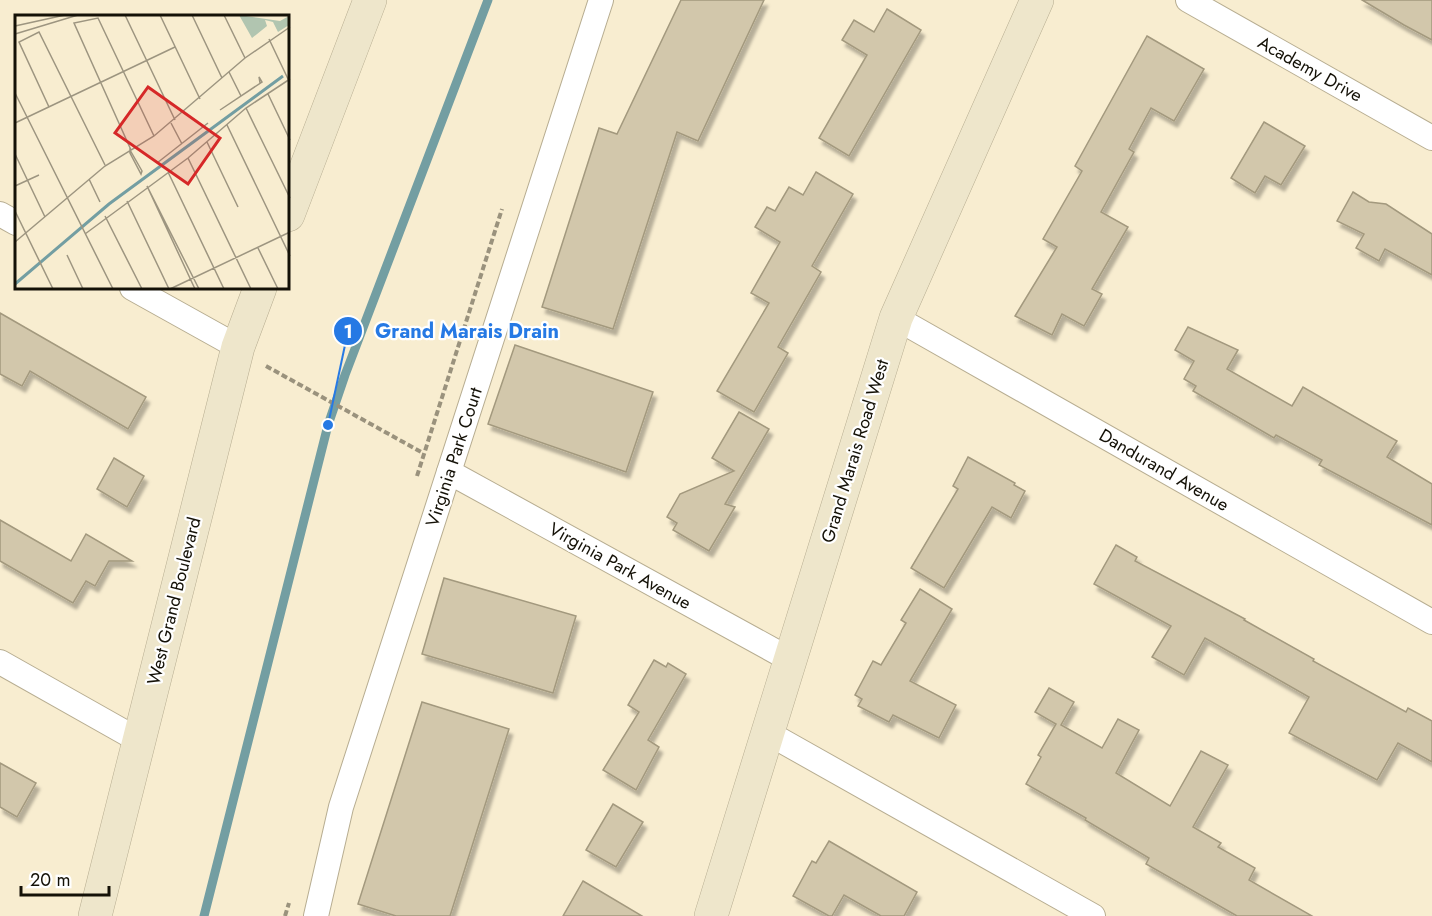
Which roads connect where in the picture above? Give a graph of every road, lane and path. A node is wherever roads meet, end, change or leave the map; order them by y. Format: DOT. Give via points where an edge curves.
graph roads {
  1 [pos="370,0"];
  2 [pos="601,0"];
  3 [pos="1037,0"];
  4 [pos="1188,0"];
  5 [pos="1432,138"];
  6 [pos="290,210"];
  7 [pos="0,214"];
  8 [pos="15,222"];
  9 [pos="135,290"];
  10 [pos="260,290"];
  11 [pos="896,318"];
  12 [pos="249,355"];
  13 [pos="423,453"];
  14 [pos="449,472"];
  15 [pos="1432,622"];
  16 [pos="791,660"];
  17 [pos="0,662"];
  18 [pos="768,733"];
  19 [pos="140,741"];
  20 [pos="95,916"];
  21 [pos="316,916"];
  22 [pos="711,916"];
  23 [pos="1093,916"];
  1 -- 6 [label="street"];
  2 -- 14 [label="street, Virginia Park Court"];
  3 -- 11 [label="street, Grand Marais Road West"];
  4 -- 5 [label="street, Academy Drive"];
  7 -- 8 [label="street"];
  9 -- 12 [label="street"];
  10 -- 12 [label="street, West Grand Boulevard"];
  11 -- 15 [label="street, Dandurand Avenue"];
  11 -- 16 [label="street, Grand Marais Road West"];
  12 -- 13 [label="path"];
  12 -- 19 [label="street, West Grand Boulevard"];
  14 -- 16 [label="street, Virginia Park Avenue"];
  14 -- 21 [label="street, Virginia Park Court" via="341,807"];
  16 -- 18 [label="street, Grand Marais Road West"];
  17 -- 19 [label="street"];
  18 -- 22 [label="street, Grand Marais Road West"];
  18 -- 23 [label="street"];
  19 -- 20 [label="street, West Grand Boulevard"];
}
